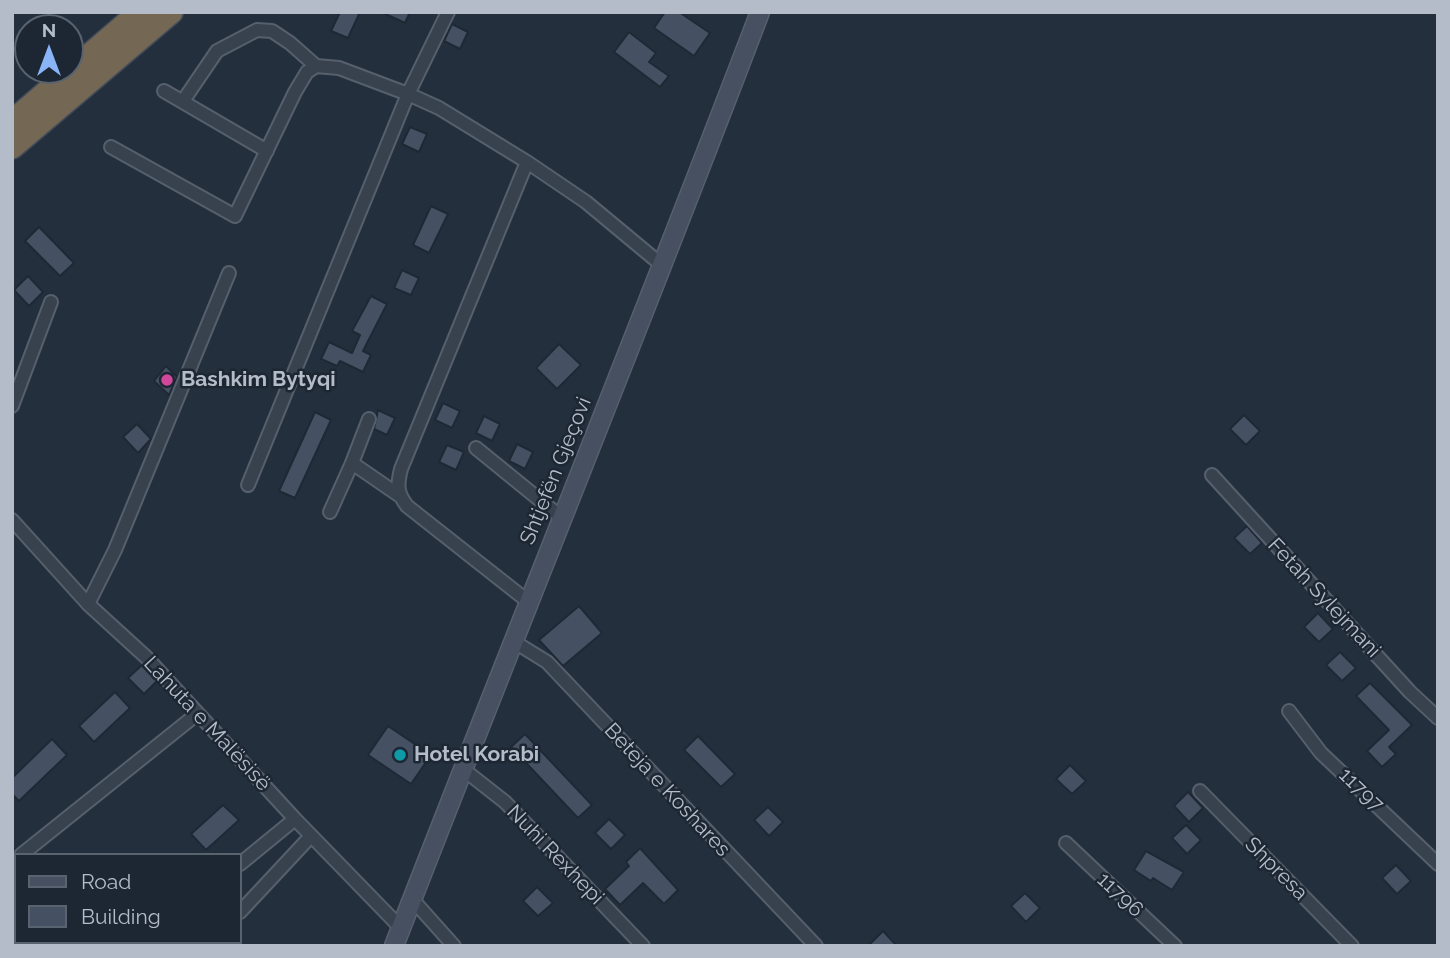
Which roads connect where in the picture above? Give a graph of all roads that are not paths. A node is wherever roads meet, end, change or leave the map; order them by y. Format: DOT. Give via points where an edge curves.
graph roads {
  1 [pos="140,12"];
  2 [pos="171,12"];
  3 [pos="448,12"];
  4 [pos="760,12"];
  5 [pos="316,66"];
  6 [pos="164,91"];
  7 [pos="408,94"];
  8 [pos="183,101"];
  9 [pos="12,122"];
  10 [pos="12,147"];
  11 [pos="111,147"];
  12 [pos="267,151"];
  13 [pos="527,162"];
  14 [pos="663,266"];
  15 [pos="229,273"];
  16 [pos="51,302"];
  17 [pos="12,406"];
  18 [pos="369,419"];
  19 [pos="476,448"];
  20 [pos="352,463"];
  21 [pos="1212,475"];
  22 [pos="248,485"];
  23 [pos="400,496"];
  24 [pos="330,512"];
  25 [pos="562,518"];
  26 [pos="12,520"];
  27 [pos="530,603"];
  28 [pos="88,604"];
  29 [pos="513,641"];
  30 [pos="1289,711"];
  31 [pos="197,714"];
  32 [pos="1438,718"];
  33 [pos="463,769"];
  34 [pos="1200,791"];
  35 [pos="295,819"];
  36 [pos="311,836"];
  37 [pos="1066,844"];
  38 [pos="23,853"];
  39 [pos="242,862"];
  40 [pos="1438,864"];
  41 [pos="412,899"];
  42 [pos="242,910"];
  43 [pos="401,928"];
  44 [pos="394,946"];
  45 [pos="454,946"];
  46 [pos="643,946"];
  47 [pos="816,946"];
  48 [pos="1175,946"];
  49 [pos="1352,946"];
  1 -- 9 [label="highway"];
  2 -- 10 [label="highway"];
  3 -- 7 [label="street"];
  4 -- 14 [label="street, Shtjefën Gjeçovi"];
  5 -- 7 [label="street" via="339,68"];
  5 -- 8 [label="street" via="272,31 257,30 217,51"];
  5 -- 12 [label="street" via="307,72"];
  6 -- 8 [label="street"];
  7 -- 13 [label="street"];
  7 -- 22 [label="street"];
  8 -- 12 [label="street"];
  11 -- 12 [label="street" via="235,216"];
  13 -- 14 [label="street" via="586,202"];
  13 -- 23 [label="street" via="401,469"];
  14 -- 25 [label="street, Shtjefën Gjeçovi"];
  15 -- 28 [label="street" via="116,550"];
  16 -- 17 [label="street"];
  18 -- 20 [label="street"];
  19 -- 25 [label="street"];
  20 -- 23 [label="street"];
  20 -- 24 [label="street"];
  21 -- 32 [label="street, Fetah Sylejmani"];
  23 -- 27 [label="street" via="420,518"];
  25 -- 27 [label="street, Shtjefën Gjeçovi"];
  26 -- 28 [label="street, Lahuta e Malësisë"];
  27 -- 29 [label="street, Shtjefën Gjeçovi"];
  28 -- 31 [label="street, Lahuta e Malësisë" via="146,657"];
  29 -- 33 [label="street, Shtjefën Gjeçovi"];
  29 -- 47 [label="street, Beteja e Koshares" via="547,662"];
  30 -- 40 [label="street, 11797" via="1321,753"];
  31 -- 35 [label="street, Lahuta e Malësisë"];
  31 -- 38 [label="street"];
  33 -- 41 [label="street, Shtjefën Gjeçovi"];
  33 -- 46 [label="street, Nuhi Rexhepi" via="505,802"];
  34 -- 49 [label="street, Shpresa"];
  35 -- 36 [label="street, Lahuta e Malësisë"];
  35 -- 39 [label="street"];
  36 -- 42 [label="street"];
  36 -- 43 [label="street, Lahuta e Malësisë"];
  37 -- 48 [label="street, 11796"];
  41 -- 43 [label="street, Shtjefën Gjeçovi"];
  41 -- 45 [label="street"];
  43 -- 44 [label="street, Shtjefën Gjeçovi"];
}
